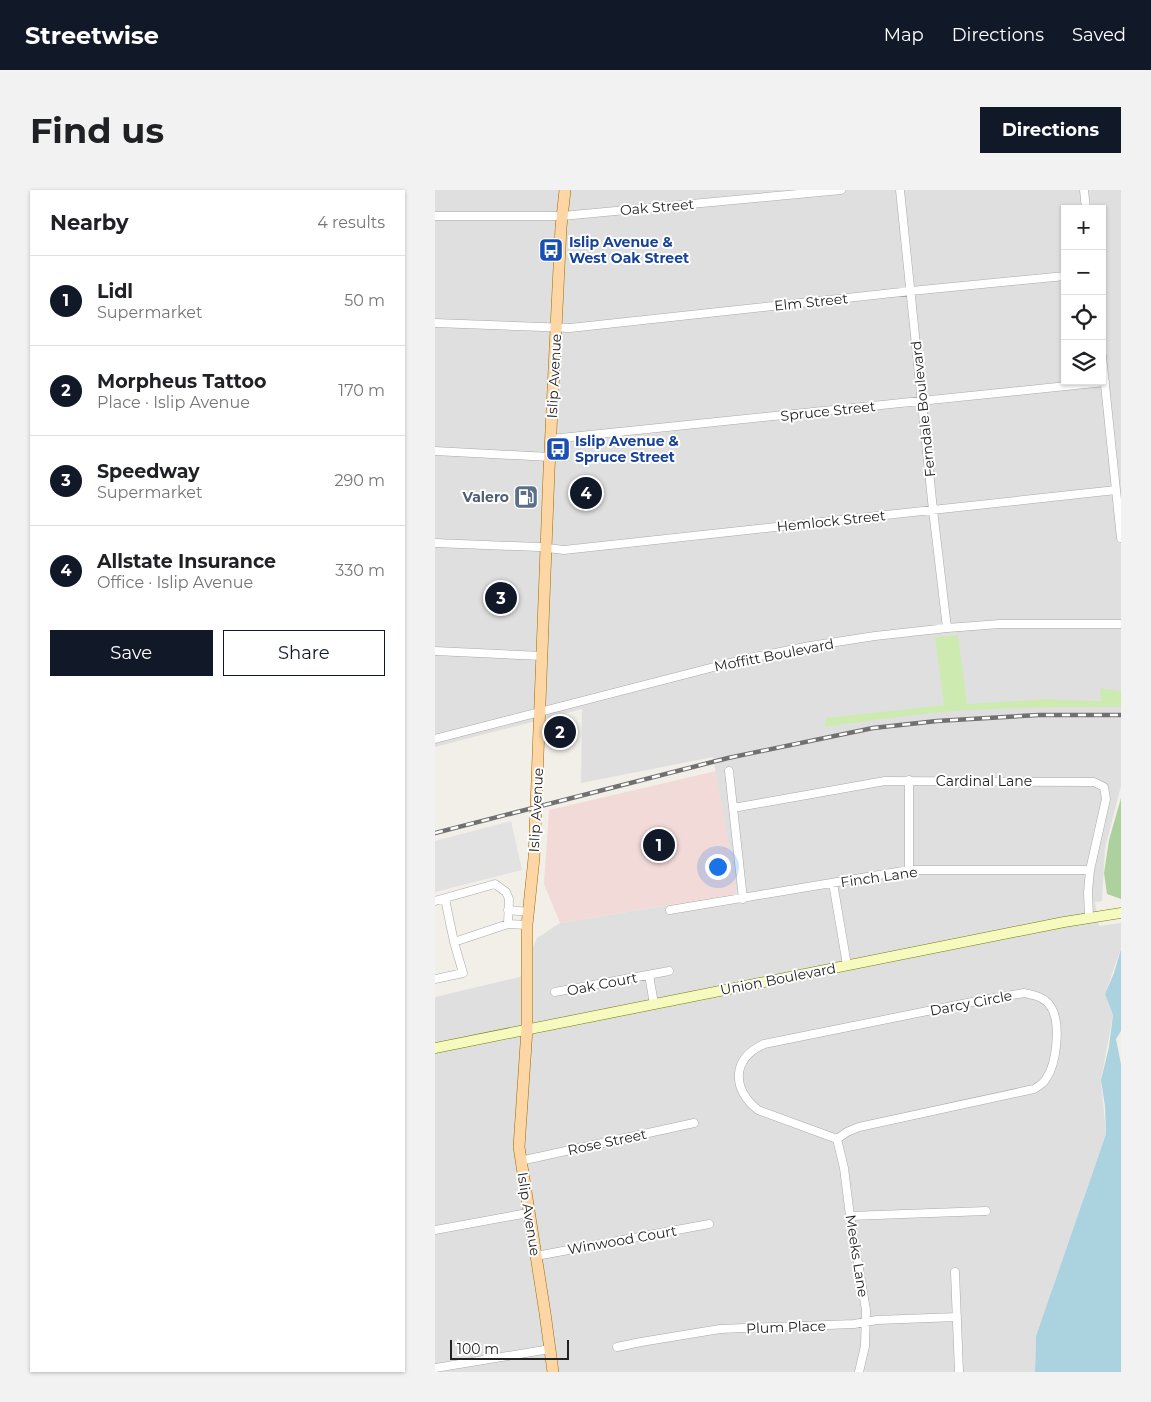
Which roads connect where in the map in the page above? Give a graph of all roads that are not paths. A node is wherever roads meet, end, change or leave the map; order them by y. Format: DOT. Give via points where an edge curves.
graph roads {
  1 [pos="560,190"];
  2 [pos="565,190"];
  3 [pos="841,190"];
  4 [pos="900,190"];
  5 [pos="1084,190"];
  6 [pos="1086,205"];
  7 [pos="435,216"];
  8 [pos="562,216"];
  9 [pos="1061,276"];
  10 [pos="911,291"];
  11 [pos="435,323"];
  12 [pos="557,328"];
  13 [pos="1076,385"];
  14 [pos="1105,385"];
  15 [pos="922,401"];
  16 [pos="551,439"];
  17 [pos="435,451"];
  18 [pos="550,457"];
  19 [pos="1116,490"];
  20 [pos="933,510"];
  21 [pos="1121,538"];
  22 [pos="435,543"];
  23 [pos="547,548"];
  24 [pos="1121,624"];
  25 [pos="947,628"];
  26 [pos="435,651"];
  27 [pos="542,656"];
  28 [pos="540,711"];
  29 [pos="435,739"];
  30 [pos="729,771"];
  31 [pos="909,780"];
  32 [pos="733,808"];
  33 [pos="909,870"];
  34 [pos="1090,870"];
  35 [pos="833,883"];
  36 [pos="445,899"];
  37 [pos="743,899"];
  38 [pos="435,901"];
  39 [pos="508,910"];
  40 [pos="670,910"];
  41 [pos="529,912"];
  42 [pos="1121,913"];
  43 [pos="1089,917"];
  44 [pos="507,924"];
  45 [pos="527,925"];
  46 [pos="454,942"];
  47 [pos="847,965"];
  48 [pos="669,971"];
  49 [pos="649,975"];
  50 [pos="435,980"];
  51 [pos="555,992"];
  52 [pos="654,1004"];
  53 [pos="527,1029"];
  54 [pos="435,1048"];
  55 [pos="694,1123"];
  56 [pos="837,1139"];
  57 [pos="520,1161"];
  58 [pos="987,1211"];
  59 [pos="528,1213"];
  60 [pos="850,1216"];
  61 [pos="709,1224"];
  62 [pos="435,1230"];
  63 [pos="535,1256"];
  64 [pos="955,1272"];
  65 [pos="957,1317"];
  66 [pos="866,1322"];
  67 [pos="617,1347"];
  68 [pos="550,1349"];
  69 [pos="435,1368"];
  70 [pos="553,1372"];
  71 [pos="859,1372"];
  72 [pos="959,1372"];
  1 -- 8 [label="main road, Islip Avenue"];
  2 -- 8 [label="main road, Islip Avenue"];
  3 -- 8 [label="street, Oak Street"];
  4 -- 10 [label="street, Ferndale Boulevard"];
  5 -- 6 [label="street"];
  7 -- 8 [label="street, Oak Street"];
  8 -- 12 [label="main road, Islip Avenue"];
  9 -- 10 [label="street, Elm Street"];
  10 -- 12 [label="street, Elm Street"];
  10 -- 15 [label="street, Ferndale Boulevard"];
  11 -- 12 [label="street, Elm Street"];
  12 -- 16 [label="main road, Islip Avenue"];
  13 -- 15 [label="street, Spruce Street"];
  14 -- 19 [label="street"];
  15 -- 16 [label="street, Spruce Street"];
  15 -- 20 [label="street, Ferndale Boulevard"];
  16 -- 18 [label="main road, Islip Avenue"];
  17 -- 18 [label="street"];
  18 -- 23 [label="main road, Islip Avenue"];
  19 -- 20 [label="street, Hemlock Street"];
  19 -- 21 [label="street"];
  20 -- 23 [label="street, Hemlock Street" via="563,550"];
  20 -- 25 [label="street, Ferndale Boulevard"];
  22 -- 23 [label="street, Hemlock Street"];
  23 -- 27 [label="main road, Islip Avenue"];
  24 -- 25 [label="street, Moffitt Boulevard" via="1000,624"];
  25 -- 28 [label="street, Moffitt Boulevard" via="865,638 745,659"];
  26 -- 27 [label="street"];
  27 -- 28 [label="main road, Islip Avenue"];
  28 -- 29 [label="street, Moffitt Boulevard"];
  28 -- 41 [label="main road, Islip Avenue"];
  30 -- 32 [label="street"];
  31 -- 32 [label="street, Cardinal Lane" via="885,781"];
  31 -- 33 [label="street"];
  31 -- 34 [label="street, Cardinal Lane" via="1094,782 1104,787 1106,799"];
  32 -- 37 [label="street"];
  33 -- 34 [label="street, Finch Lane"];
  33 -- 35 [label="street, Finch Lane"];
  34 -- 43 [label="street, Cardinal Lane" via="1087,892"];
  35 -- 37 [label="street, Finch Lane"];
  35 -- 47 [label="street"];
  36 -- 38 [label="street"];
  36 -- 39 [label="street" via="495,884 506,892"];
  36 -- 46 [label="street"];
  37 -- 40 [label="street, Finch Lane"];
  39 -- 41 [label="street"];
  39 -- 44 [label="street"];
  41 -- 45 [label="main road, Islip Avenue"];
  42 -- 43 [label="main road, Union Boulevard"];
  43 -- 47 [label="main road, Union Boulevard"];
  44 -- 45 [label="street"];
  44 -- 46 [label="street"];
  45 -- 53 [label="main road, Islip Avenue"];
  46 -- 50 [label="street" via="463,973"];
  47 -- 52 [label="main road, Union Boulevard"];
  48 -- 49 [label="street, Oak Court"];
  49 -- 51 [label="street, Oak Court"];
  49 -- 52 [label="street, Oak Court"];
  52 -- 53 [label="main road, Union Boulevard"];
  53 -- 54 [label="main road, Union Boulevard"];
  53 -- 57 [label="main road, Islip Avenue"];
  55 -- 57 [label="street, Rose Street"];
  56 -- 56 [label="street, Darcy Circle" via="859,1127 1034,1089 1042,1084 1051,1067 1056,1045 1056,1022 1050,1005 1043,998 1024,993 764,1044 746,1055 741,1064 739,1082 749,1103 758,1110"];
  56 -- 60 [label="street, Meeks Lane"];
  57 -- 59 [label="main road, Islip Avenue"];
  58 -- 60 [label="street"];
  59 -- 62 [label="street"];
  59 -- 63 [label="main road, Islip Avenue"];
  60 -- 66 [label="street, Meeks Lane"];
  61 -- 63 [label="street, Winwood Court"];
  63 -- 68 [label="main road, Islip Avenue"];
  64 -- 65 [label="street"];
  65 -- 66 [label="street, Plum Place"];
  65 -- 72 [label="street"];
  66 -- 67 [label="street, Plum Place" via="720,1329"];
  66 -- 71 [label="street, Meeks Lane"];
  68 -- 69 [label="street"];
  68 -- 70 [label="main road, Islip Avenue"];
}
